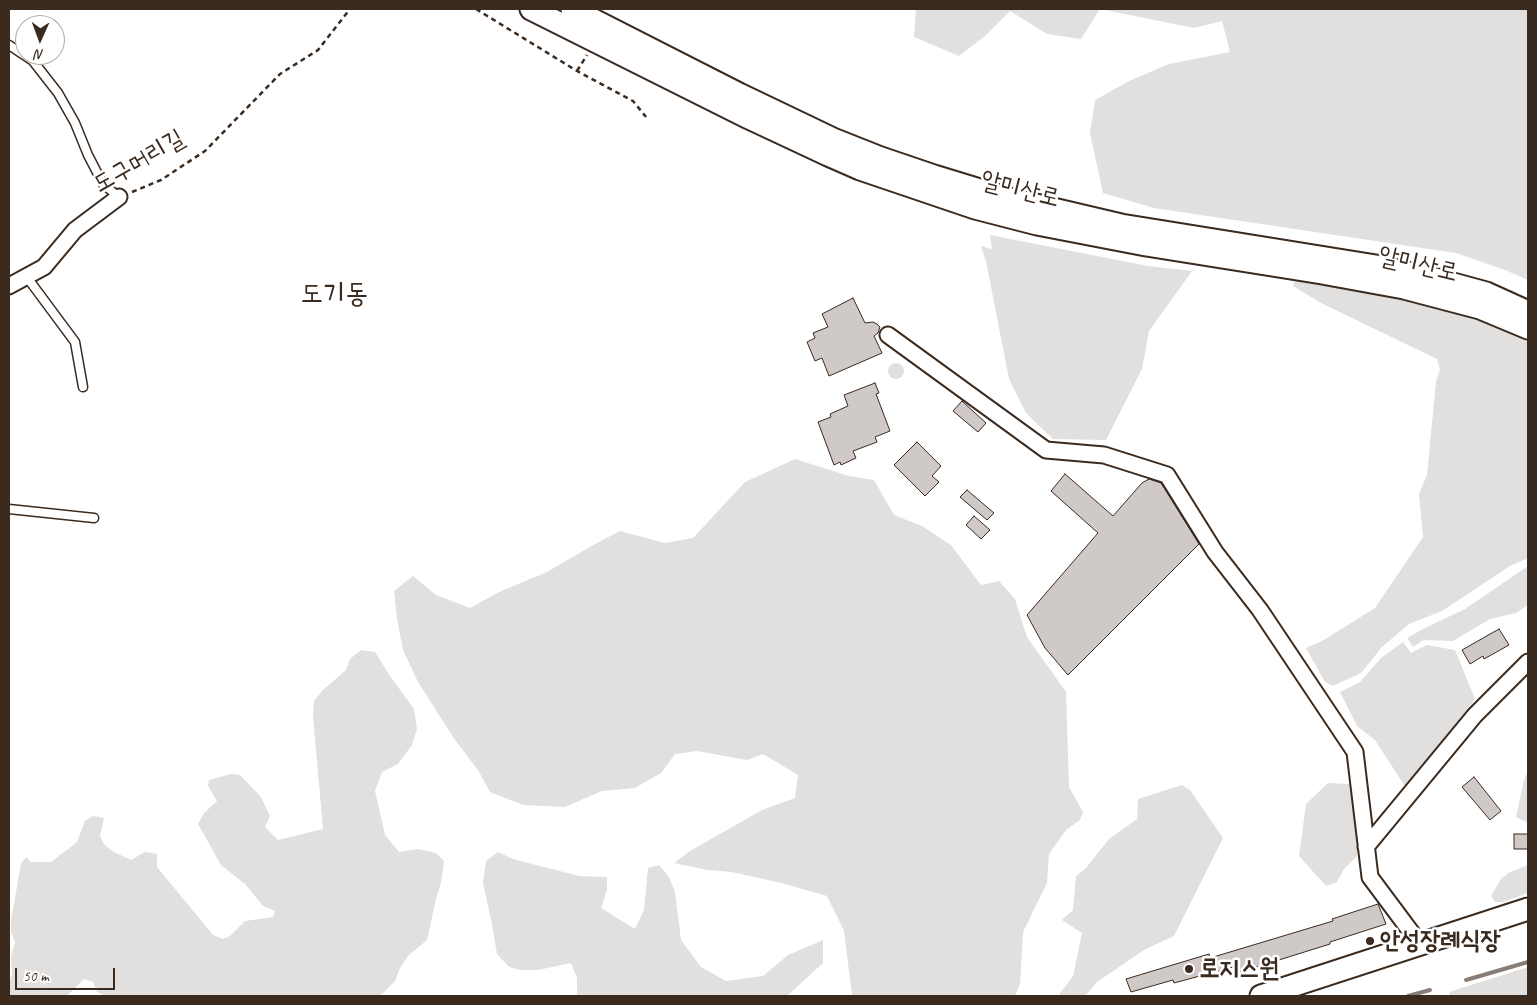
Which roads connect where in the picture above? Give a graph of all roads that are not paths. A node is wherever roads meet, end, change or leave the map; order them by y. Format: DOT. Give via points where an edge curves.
graph roads {
  1 [pos="531,9"];
  2 [pos="572,9"];
  3 [pos="9,45"];
  4 [pos="119,197"];
  5 [pos="26,276"];
  6 [pos="9,286"];
  7 [pos="1528,312"];
  8 [pos="1528,328"];
  9 [pos="888,335"];
  10 [pos="83,387"];
  11 [pos="9,509"];
  12 [pos="94,518"];
  13 [pos="1528,662"];
  14 [pos="1366,847"];
  15 [pos="1528,909"];
  16 [pos="1420,944"];
  17 [pos="1261,996"];
  1 -- 8 [label="main road, 알미산로" via="828,155 966,205 1037,224 1136,244 1404,288 1480,308"];
  2 -- 7 [label="main road, 알미산로" via="833,139 934,176 1006,198 1121,225 1422,276 1486,294"];
  3 -- 4 [label="lane" via="33,61 58,93 103,184"];
  4 -- 5 [label="street, 도구머리길" via="75,230 44,267"];
  5 -- 6 [label="street, 도구머리길"];
  5 -- 10 [label="lane" via="75,342"];
  9 -- 14 [label="street" via="1046,450 1104,456 1167,475 1214,552 1260,610 1355,752"];
  11 -- 12 [label="lane"];
  13 -- 14 [label="street" via="1475,715"];
  14 -- 16 [label="street" via="1370,877"];
  15 -- 16 [label="main road"];
  16 -- 17 [label="main road"];
}
